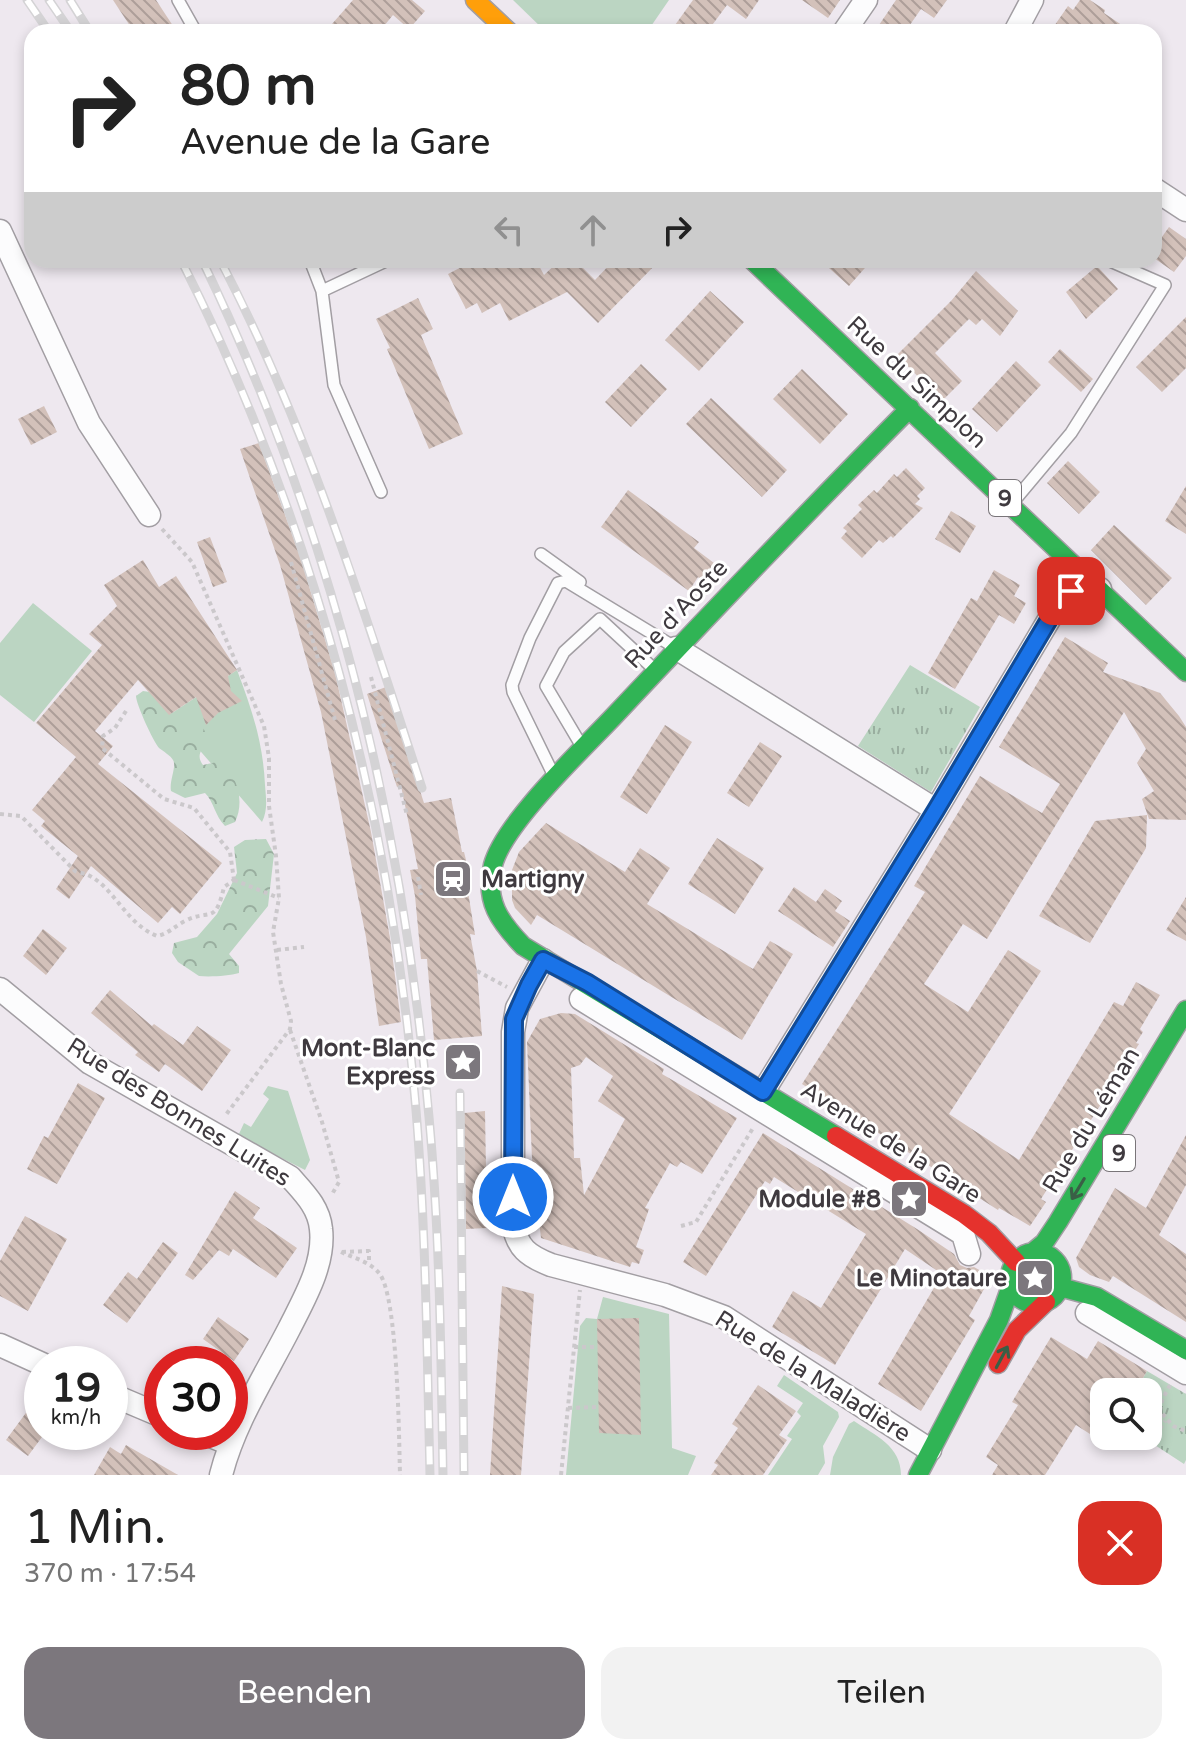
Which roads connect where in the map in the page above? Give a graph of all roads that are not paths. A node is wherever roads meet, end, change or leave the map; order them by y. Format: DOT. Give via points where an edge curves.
graph roads {
  1 [pos="178,0"];
  2 [pos="475,0"];
  3 [pos="866,0"];
  4 [pos="1032,0"];
  5 [pos="192,24"];
  6 [pos="500,24"];
  7 [pos="850,24"];
  8 [pos="1019,24"];
  9 [pos="1162,194"];
  10 [pos="1186,210"];
  11 [pos="0,231"];
  12 [pos="313,268"];
  13 [pos="371,268"];
  14 [pos="761,268"];
  15 [pos="1126,268"];
  16 [pos="322,291"];
  17 [pos="910,408"];
  18 [pos="381,492"];
  19 [pos="1011,504"];
  20 [pos="149,515"];
  21 [pos="541,554"];
  22 [pos="1100,589"];
  23 [pos="676,648"];
  24 [pos="655,671"];
  25 [pos="1186,672"];
  26 [pos="583,748"];
  27 [pos="555,778"];
  28 [pos="936,810"];
  29 [pos="493,866"];
  30 [pos="543,960"];
  31 [pos="0,989"];
  32 [pos="581,999"];
  33 [pos="1186,1010"];
  34 [pos="1186,1043"];
  35 [pos="763,1092"];
  36 [pos="1033,1252"];
  37 [pos="969,1254"];
  38 [pos="1016,1262"];
  39 [pos="1058,1265"];
  40 [pos="1011,1286"];
  41 [pos="1060,1287"];
  42 [pos="1046,1302"];
  43 [pos="1087,1313"];
  44 [pos="0,1345"];
  45 [pos="1186,1350"];
  46 [pos="24,1356"];
  47 [pos="1180,1376"];
  48 [pos="988,1383"];
  49 [pos="248,1409"];
  50 [pos="228,1450"];
  51 [pos="938,1462"];
  52 [pos="221,1475"];
  53 [pos="918,1475"];
  1 -- 5 [label="lane"];
  2 -- 6 [label="main road"];
  3 -- 7 [label="street"];
  4 -- 8 [label="street"];
  9 -- 10 [label="street"];
  11 -- 20 [label="street" via="89,423"];
  12 -- 16 [label="lane"];
  13 -- 16 [label="lane"];
  14 -- 17 [label="main road, Rue du Simplon / 9"];
  15 -- 19 [label="lane" via="1165,285 1071,433"];
  16 -- 18 [label="lane" via="334,385"];
  17 -- 19 [label="main road, Rue du Simplon / 9"];
  17 -- 23 [label="main road, Rue d'Aoste"];
  19 -- 22 [label="main road, Rue du Simplon / 9"];
  21 -- 23 [label="lane"];
  22 -- 25 [label="main road, Rue du Simplon / 9"];
  22 -- 28 [label="street" via="1082,588 1063,596"];
  23 -- 24 [label="main road, Rue d'Aoste"];
  23 -- 27 [label="lane"];
  23 -- 27 [label="lane" via="566,581 558,583 512,685"];
  23 -- 28 [label="street"];
  24 -- 26 [label="main road, Rue d'Aoste"];
  24 -- 26 [label="lane" via="600,619 564,652 546,686"];
  26 -- 27 [label="main road, Rue d'Aoste"];
  27 -- 29 [label="main road, Rue d'Aoste" via="508,833"];
  28 -- 35 [label="street"];
  29 -- 30 [label="main road, Avenue de la Gare" via="493,905 502,924"];
  30 -- 35 [label="main road, Avenue de la Gare"];
  30 -- 51 [label="street, Rue de la Maladière" via="517,1008 513,1032 513,1223 519,1245 551,1265 665,1295 724,1317"];
  31 -- 49 [label="street, Rue des Bonnes Luites" via="90,1063 290,1177 313,1203 331,1253"];
  32 -- 37 [label="street" via="963,1234"];
  33 -- 36 [label="main road, Rue du Léman / 9, one-way" via="1058,1222"];
  34 -- 39 [label="main road, Rue du Léman / 9" via="1061,1251"];
  35 -- 38 [label="main road, Avenue de la Gare" via="964,1214"];
  36 -- 38 [label="main road, 9"];
  36 -- 39 [label="main road" via="1046,1254"];
  38 -- 40 [label="main road"];
  39 -- 41 [label="main road, 9"];
  40 -- 42 [label="main road" via="1025,1301"];
  40 -- 51 [label="main road"];
  41 -- 42 [label="main road"];
  41 -- 45 [label="main road" via="1097,1297"];
  48 -- 42 [label="main road, one-way" via="1017,1330"];
  43 -- 47 [label="street"];
  44 -- 46 [label="street"];
  50 -- 52 [label="street, Rue des Bonnes Luites"];
  51 -- 53 [label="main road"];
}
